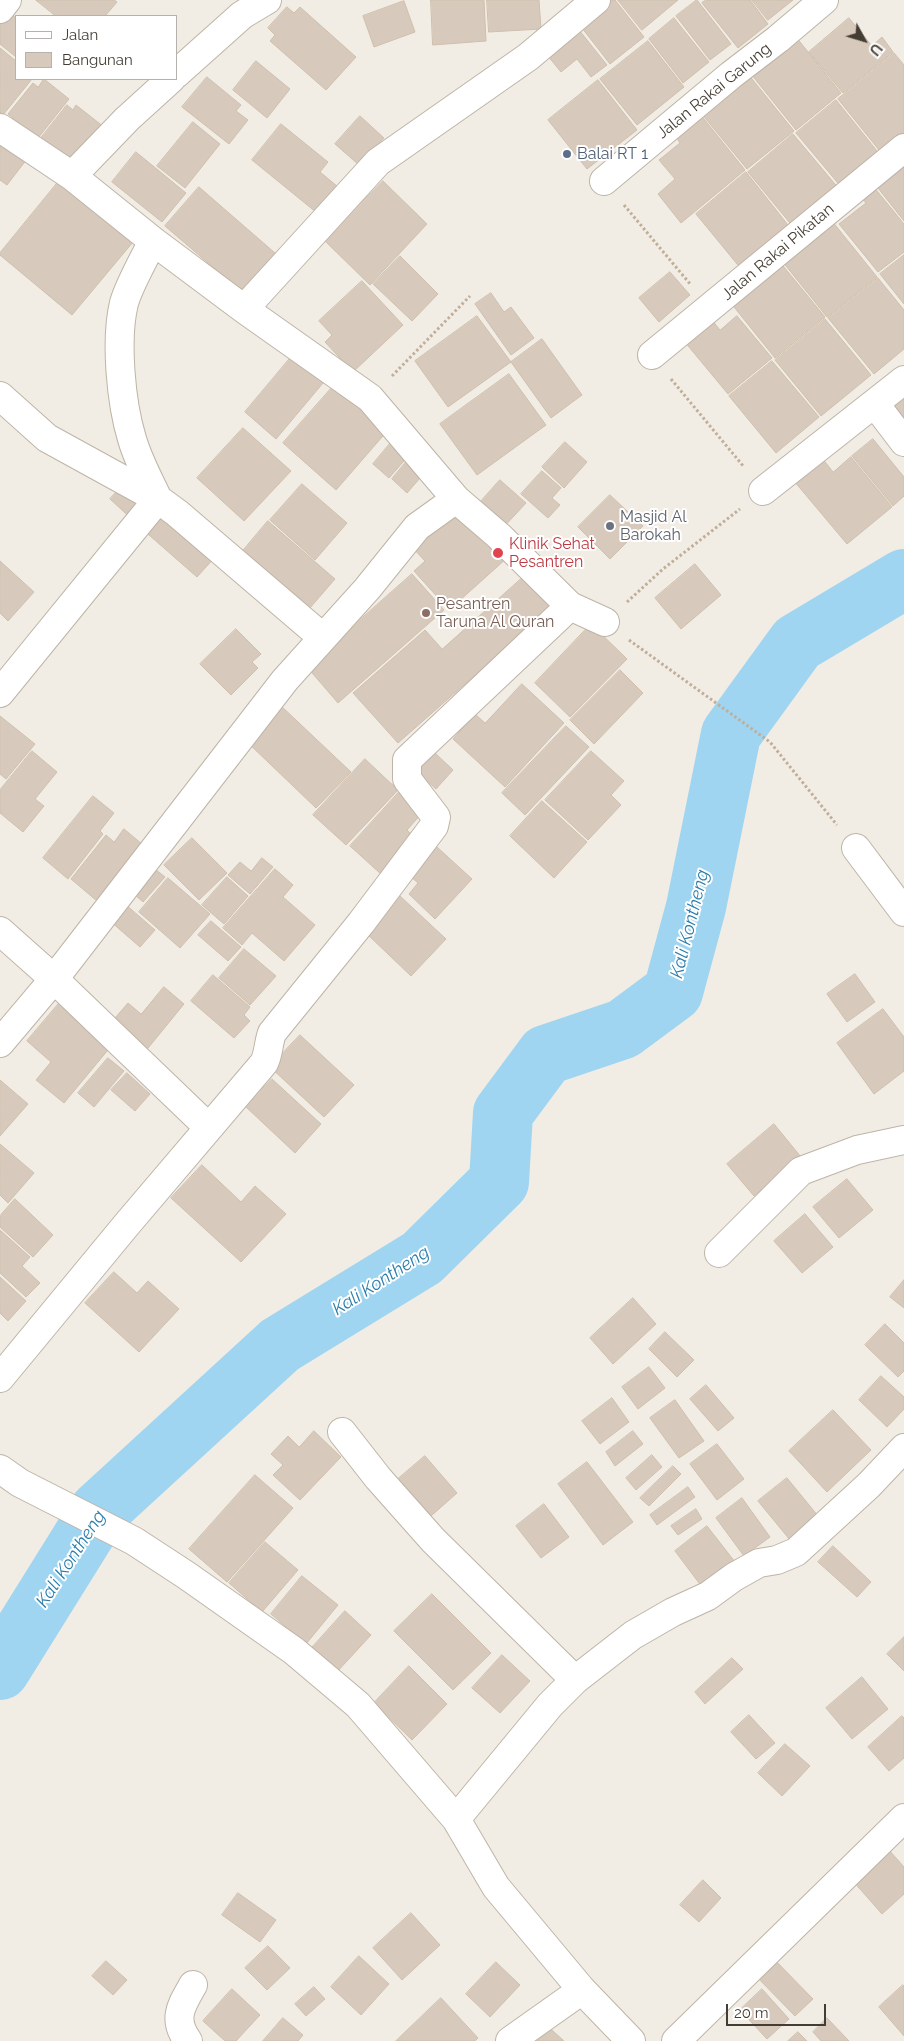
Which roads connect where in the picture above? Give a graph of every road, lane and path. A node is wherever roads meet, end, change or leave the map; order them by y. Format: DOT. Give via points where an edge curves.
graph roads {
  1 [pos="8,0"];
  2 [pos="267,0"];
  3 [pos="596,0"];
  4 [pos="824,0"];
  5 [pos="0,8"];
  6 [pos="178,72"];
  7 [pos="170,80"];
  8 [pos="0,128"];
  9 [pos="904,148"];
  10 [pos="72,176"];
  11 [pos="604,181"];
  12 [pos="153,241"];
  13 [pos="470,296"];
  14 [pos="710,309"];
  15 [pos="244,310"];
  16 [pos="652,355"];
  17 [pos="904,380"];
  18 [pos="0,396"];
  19 [pos="370,398"];
  20 [pos="875,404"];
  21 [pos="904,442"];
  22 [pos="764,491"];
  23 [pos="158,499"];
  24 [pos="456,500"];
  25 [pos="570,606"];
  26 [pos="605,622"];
  27 [pos="322,638"];
  28 [pos="0,693"];
  29 [pos="856,848"];
  30 [pos="904,912"];
  31 [pos="0,931"];
  32 [pos="54,978"];
  33 [pos="0,1043"];
  34 [pos="208,1127"];
  35 [pos="904,1140"];
  36 [pos="719,1253"];
  37 [pos="0,1378"];
  38 [pos="342,1432"];
  39 [pos="904,1448"];
  40 [pos="10,1476"];
  41 [pos="575,1680"];
  42 [pos="904,1818"];
  43 [pos="456,1819"];
  44 [pos="193,1985"];
  45 [pos="582,1990"];
  46 [pos="188,2041"];
  47 [pos="510,2041"];
  48 [pos="631,2041"];
  49 [pos="676,2041"];
  1 -- 5 [label="street"];
  2 -- 6 [label="street" via="242,15"];
  3 -- 15 [label="street" via="528,57 378,162"];
  4 -- 11 [label="street, Jalan Rakai Garung"];
  7 -- 10 [label="street"];
  8 -- 10 [label="street"];
  9 -- 14 [label="street, Jalan Rakai Pikatan"];
  10 -- 12 [label="street"];
  11 -- 14 [label="path"];
  12 -- 15 [label="street"];
  12 -- 23 [label="street" via="124,302 120,361 126,413 133,440"];
  13 -- 19 [label="path"];
  14 -- 16 [label="street, Jalan Rakai Pikatan"];
  15 -- 19 [label="street"];
  16 -- 22 [label="path"];
  17 -- 20 [label="street"];
  18 -- 23 [label="street" via="47,438"];
  19 -- 24 [label="street"];
  20 -- 21 [label="street"];
  20 -- 22 [label="street"];
  22 -- 26 [label="path" via="664,570"];
  23 -- 27 [label="street"];
  23 -- 28 [label="street"];
  24 -- 25 [label="street" via="499,536"];
  24 -- 27 [label="street" via="417,527"];
  25 -- 26 [label="street"];
  25 -- 34 [label="street" via="407,760 407,779 436,817 434,826 272,1033 264,1064"];
  26 -- 29 [label="path" via="770,742"];
  27 -- 32 [label="street" via="285,680"];
  29 -- 30 [label="street"];
  31 -- 32 [label="street"];
  32 -- 33 [label="street"];
  32 -- 34 [label="street"];
  34 -- 37 [label="street"];
  35 -- 36 [label="street" via="857,1150 800,1171"];
  38 -- 41 [label="street" via="433,1540"];
  39 -- 41 [label="street" via="796,1552 759,1563 734,1576 708,1596 633,1635"];
  40 -- 43 [label="street" via="134,1541 294,1651 358,1705"];
  41 -- 43 [label="street" via="550,1705"];
  42 -- 49 [label="street"];
  43 -- 45 [label="street" via="496,1887"];
  44 -- 46 [label="street" via="181,2005 178,2019"];
  45 -- 47 [label="street"];
  45 -- 48 [label="street"];
}
